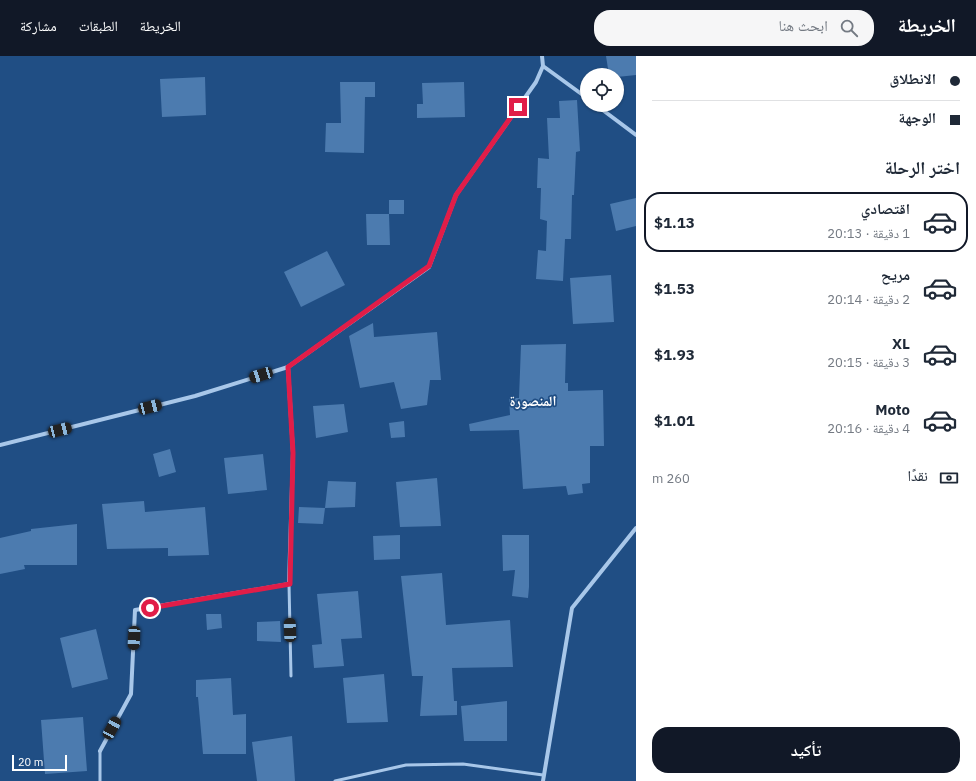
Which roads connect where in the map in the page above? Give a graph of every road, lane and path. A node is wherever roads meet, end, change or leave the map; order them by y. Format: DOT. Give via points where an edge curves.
graph roads {
  1 [pos="542,56"];
  2 [pos="543,66"];
  3 [pos="580,93"];
  4 [pos="605,112"];
  5 [pos="636,135"];
  6 [pos="288,367"];
  7 [pos="0,445"];
  8 [pos="636,528"];
  9 [pos="290,584"];
  10 [pos="292,676"];
  11 [pos="100,751"];
  12 [pos="543,775"];
  13 [pos="100,781"];
  14 [pos="335,781"];
  15 [pos="543,781"];
  1 -- 2 [label="street"];
  2 -- 3 [label="street"];
  2 -- 6 [label="street" via="536,82 456,195 429,266"];
  4 -- 5 [label="street"];
  6 -- 7 [label="street" via="194,396"];
  6 -- 9 [label="street" via="293,453"];
  8 -- 12 [label="street" via="572,608"];
  9 -- 10 [label="lane"];
  9 -- 11 [label="street" via="135,610 131,694"];
  11 -- 13 [label="lane"];
  12 -- 14 [label="lane" via="463,764 406,765"];
  12 -- 15 [label="street"];
}
